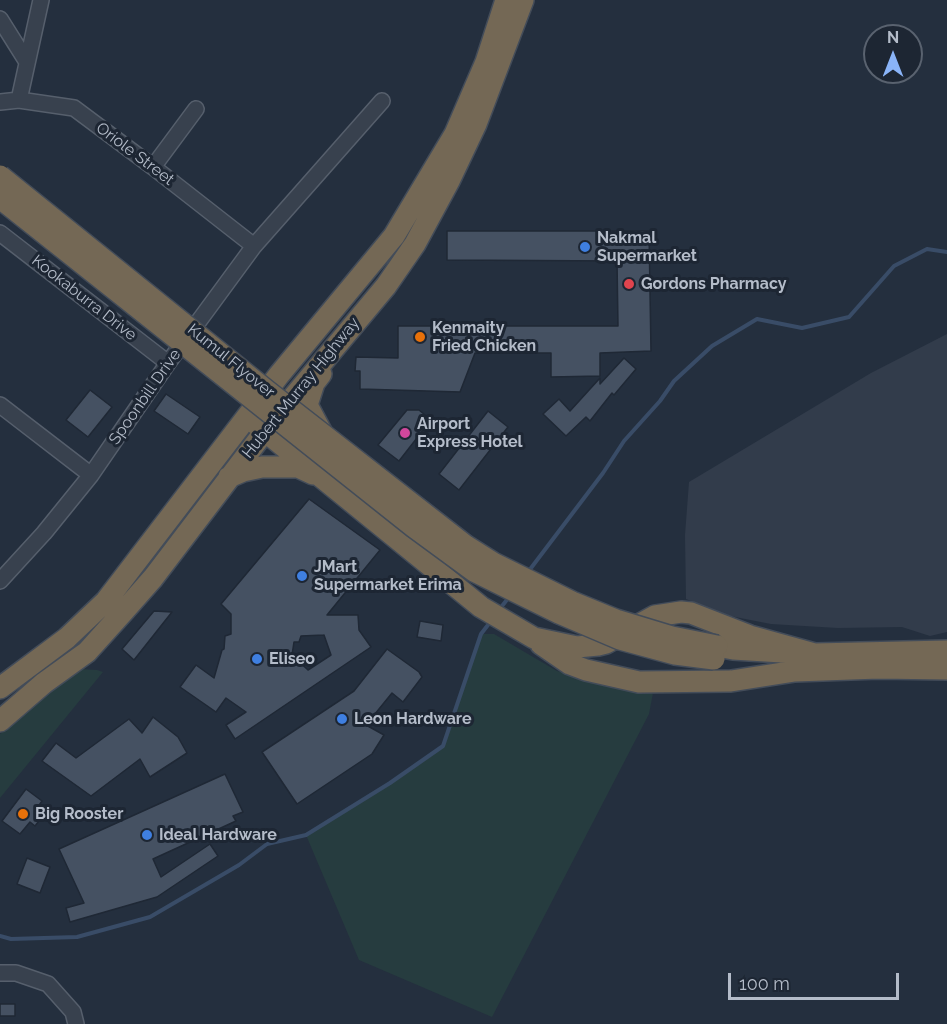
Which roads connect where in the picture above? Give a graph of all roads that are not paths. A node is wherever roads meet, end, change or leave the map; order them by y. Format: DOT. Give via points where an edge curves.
graph roads {
  1 [pos="40,0"];
  2 [pos="506,0"];
  3 [pos="523,0"];
  4 [pos="0,19"];
  5 [pos="27,62"];
  6 [pos="19,100"];
  7 [pos="382,101"];
  8 [pos="0,102"];
  9 [pos="196,109"];
  10 [pos="153,167"];
  11 [pos="0,176"];
  12 [pos="0,198"];
  13 [pos="0,233"];
  14 [pos="254,246"];
  15 [pos="357,318"];
  16 [pos="168,363"];
  17 [pos="0,405"];
  18 [pos="247,417"];
  19 [pos="264,430"];
  20 [pos="91,475"];
  21 [pos="229,477"];
  22 [pos="332,484"];
  23 [pos="484,567"];
  24 [pos="0,581"];
  25 [pos="452,582"];
  26 [pos="529,636"];
  27 [pos="947,651"];
  28 [pos="716,653"];
  29 [pos="815,654"];
  30 [pos="947,669"];
  31 [pos="795,671"];
  32 [pos="0,688"];
  33 [pos="0,721"];
  34 [pos="0,973"];
  35 [pos="76,1024"];
  1 -- 5 [label="street"];
  2 -- 18 [label="highway, Hubert Murray Highway" via="486,62 455,134 394,236"];
  3 -- 15 [label="highway, Hubert Murray Highway" via="476,124 449,181 410,251"];
  4 -- 5 [label="street"];
  5 -- 6 [label="street"];
  6 -- 8 [label="street, Oriole Street"];
  6 -- 10 [label="street, Oriole Street" via="74,108"];
  7 -- 14 [label="street, Spoonbill Drive"];
  9 -- 10 [label="street"];
  10 -- 14 [label="street, Oriole Street"];
  11 -- 23 [label="highway, Kumul Flyover, bridge" via="466,546"];
  12 -- 23 [label="highway, Kumul Flyover, bridge" via="414,527"];
  13 -- 16 [label="street, Kookaburra Drive"];
  14 -- 16 [label="street, Spoonbill Drive"];
  15 -- 19 [label="highway, Hubert Murray Highway"];
  15 -- 25 [label="highway" via="314,383 307,405 336,459"];
  16 -- 20 [label="street, Spoonbill Drive"];
  17 -- 20 [label="street"];
  18 -- 19 [label="highway"];
  18 -- 32 [label="highway, Hubert Murray Highway" via="106,601 67,638"];
  19 -- 21 [label="highway, Hubert Murray Highway"];
  19 -- 22 [label="highway"];
  20 -- 24 [label="street, Spoonbill Drive"];
  21 -- 22 [label="highway" via="261,467 287,466 298,467"];
  21 -- 33 [label="highway, Hubert Murray Highway" via="153,578 87,652"];
  22 -- 25 [label="highway"];
  23 -- 28 [label="highway, bridge" via="616,620"];
  25 -- 26 [label="highway" via="481,607"];
  26 -- 29 [label="highway" via="577,647 598,645 655,616 681,612"];
  26 -- 31 [label="highway" via="570,664 639,682 731,681"];
  27 -- 29 [label="highway"];
  28 -- 29 [label="highway" via="733,649"];
  28 -- 31 [label="highway" via="738,665"];
  30 -- 31 [label="highway"];
  34 -- 35 [label="street" via="16,973 48,984 73,1012"];
}
